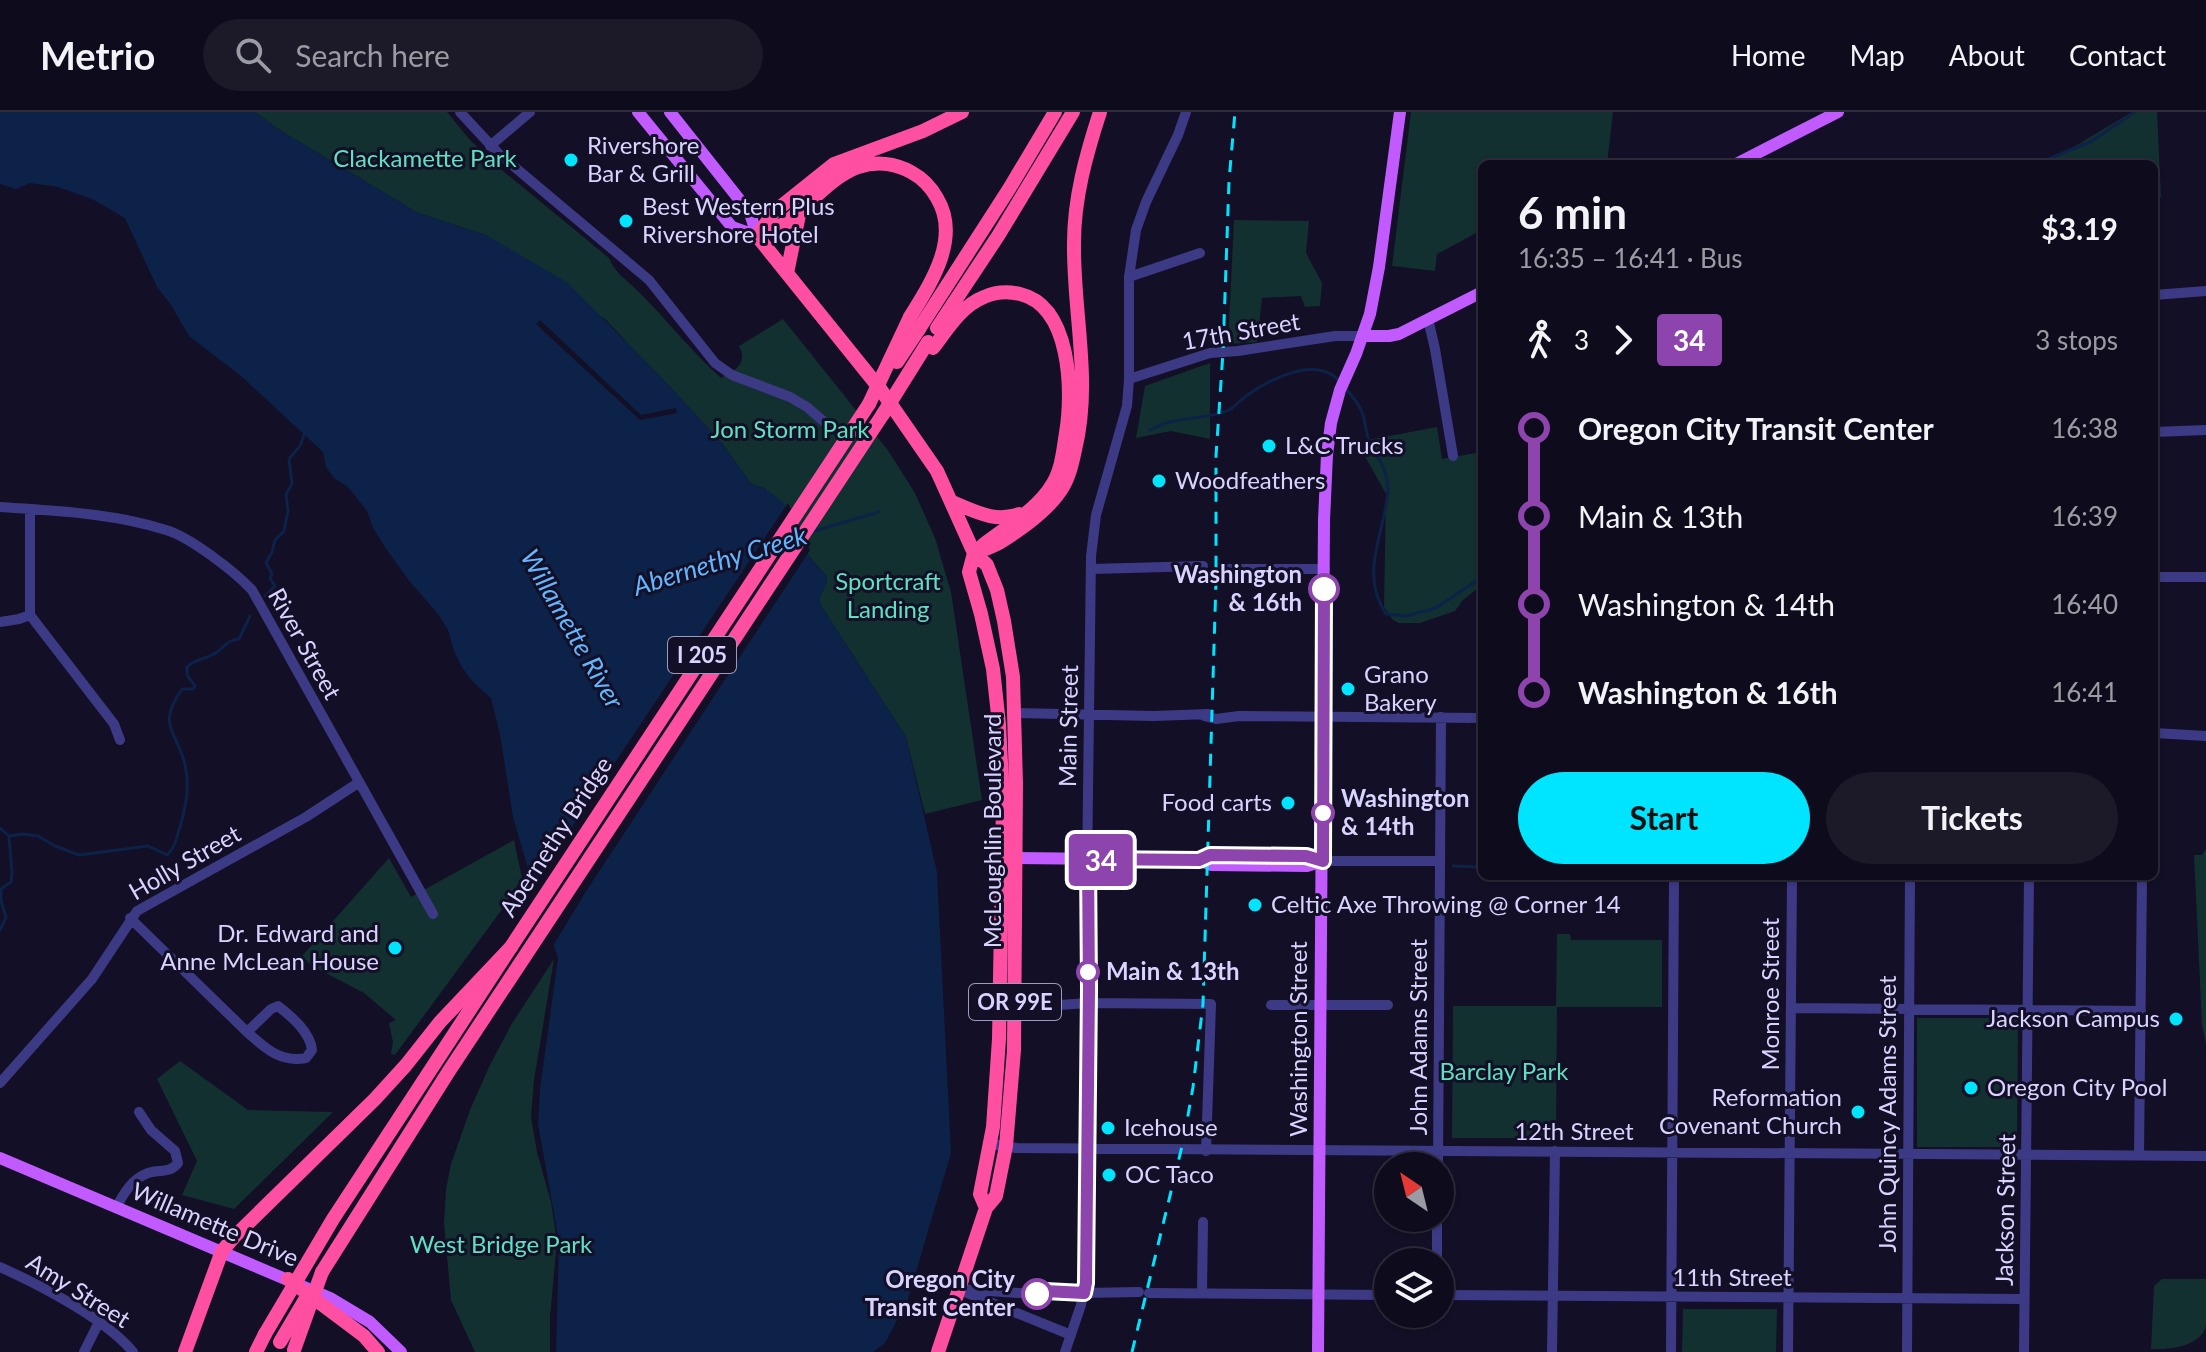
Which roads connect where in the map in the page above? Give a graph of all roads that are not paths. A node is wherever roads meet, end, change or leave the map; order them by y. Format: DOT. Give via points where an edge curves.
graph roads {
  1 [pos="460,112"];
  2 [pos="530,112"];
  3 [pos="638,112"];
  4 [pos="670,112"];
  5 [pos="962,112"];
  6 [pos="1055,112"];
  7 [pos="1073,112"];
  8 [pos="1100,112"];
  9 [pos="1186,112"];
  10 [pos="1400,112"];
  11 [pos="1838,112"];
  12 [pos="490,146"];
  13 [pos="1744,160"];
  14 [pos="800,210"];
  15 [pos="757,236"];
  16 [pos="1200,253"];
  17 [pos="787,273"];
  18 [pos="1129,277"];
  19 [pos="2206,291"];
  20 [pos="1478,294"];
  21 [pos="2158,295"];
  22 [pos="1428,319"];
  23 [pos="915,323"];
  24 [pos="1363,336"];
  25 [pos="930,345"];
  26 [pos="1129,379"];
  27 [pos="829,426"];
  28 [pos="2206,430"];
  29 [pos="2158,432"];
  30 [pos="1453,456"];
  31 [pos="952,502"];
  32 [pos="0,507"];
  33 [pos="30,509"];
  34 [pos="1027,511"];
  35 [pos="974,553"];
  36 [pos="1203,566"];
  37 [pos="1091,569"];
  38 [pos="1229,569"];
  39 [pos="1325,569"];
  40 [pos="2158,577"];
  41 [pos="2206,577"];
  42 [pos="30,615"];
  43 [pos="0,622"];
  44 [pos="1014,713"];
  45 [pos="1090,714"];
  46 [pos="1324,716"];
  47 [pos="1441,717"];
  48 [pos="1478,718"];
  49 [pos="2158,733"];
  50 [pos="2206,736"];
  51 [pos="120,740"];
  52 [pos="358,783"];
  53 [pos="1010,858"];
  54 [pos="1088,859"];
  55 [pos="1323,861"];
  56 [pos="1440,861"];
  57 [pos="1674,880"];
  58 [pos="1792,880"];
  59 [pos="1910,880"];
  60 [pos="2029,880"];
  61 [pos="2142,880"];
  62 [pos="433,914"];
  63 [pos="130,918"];
  64 [pos="511,947"];
  65 [pos="1088,1003"];
  66 [pos="1271,1005"];
  67 [pos="1322,1005"];
  68 [pos="1388,1005"];
  69 [pos="1015,1008"];
  70 [pos="1792,1008"];
  71 [pos="1909,1008"];
  72 [pos="2028,1010"];
  73 [pos="2141,1011"];
  74 [pos="247,1032"];
  75 [pos="0,1083"];
  76 [pos="139,1112"];
  77 [pos="998,1145"];
  78 [pos="1087,1149"];
  79 [pos="1321,1150"];
  80 [pos="1206,1151"];
  81 [pos="1438,1151"];
  82 [pos="1555,1151"];
  83 [pos="1671,1153"];
  84 [pos="1790,1153"];
  85 [pos="1908,1154"];
  86 [pos="2028,1155"];
  87 [pos="2139,1155"];
  88 [pos="2206,1156"];
  89 [pos="0,1158"];
  90 [pos="117,1206"];
  91 [pos="1203,1222"];
  92 [pos="222,1251"];
  93 [pos="0,1267"];
  94 [pos="322,1272"];
  95 [pos="288,1279"];
  96 [pos="960,1289"];
  97 [pos="1084,1293"];
  98 [pos="1202,1293"];
  99 [pos="1318,1294"];
  100 [pos="1374,1295"];
  101 [pos="1454,1295"];
  102 [pos="1552,1297"];
  103 [pos="1672,1298"];
  104 [pos="1789,1298"];
  105 [pos="1907,1299"];
  106 [pos="2024,1299"];
  107 [pos="99,1322"];
  108 [pos="1071,1335"];
  109 [pos="277,1347"];
  110 [pos="294,1351"];
  111 [pos="84,1352"];
  112 [pos="133,1352"];
  113 [pos="185,1352"];
  114 [pos="256,1352"];
  115 [pos="378,1352"];
  116 [pos="401,1352"];
  117 [pos="938,1352"];
  118 [pos="1065,1352"];
  119 [pos="1318,1352"];
  120 [pos="1552,1352"];
  121 [pos="1671,1352"];
  122 [pos="1788,1352"];
  123 [pos="1907,1352"];
  124 [pos="2024,1352"];
  1 -- 12 [label="street"];
  2 -- 12 [label="street"];
  3 -- 15 [label="main road, McLoughlin Boulevard / OR 99E" via="732,227"];
  4 -- 15 [label="main road, McLoughlin Boulevard / OR 99E" via="750,213"];
  5 -- 15 [label="highway" via="834,164 774,212"];
  6 -- 23 [label="highway, I 205" via="980,235"];
  7 -- 25 [label="highway, I 205"];
  8 -- 35 [label="highway" via="1074,227 1083,408 1072,465 1062,489 1039,515 999,545"];
  9 -- 18 [label="street, Main Street" via="1142,211"];
  10 -- 24 [label="main road, Washington Street" via="1377,276"];
  11 -- 13 [label="main road"];
  12 -- 27 [label="street" via="649,280 720,367 790,397"];
  14 -- 15 [label="highway"];
  14 -- 17 [label="highway"];
  14 -- 23 [label="highway" via="861,166 891,164 923,180 940,204 945,242"];
  15 -- 17 [label="highway, McLoughlin Boulevard / OR 99E"];
  16 -- 18 [label="street"];
  17 -- 31 [label="highway, McLoughlin Boulevard / OR 99E" via="905,423"];
  18 -- 26 [label="street, Main Street"];
  19 -- 21 [label="street"];
  20 -- 22 [label="main road"];
  22 -- 24 [label="main road" via="1394,335"];
  22 -- 30 [label="street"];
  23 -- 64 [label="highway, Abernethy Bridge / I 205, bridge" via="869,404"];
  24 -- 26 [label="street, 17th Street" via="1210,353"];
  24 -- 39 [label="main road, Washington Street" via="1334,409"];
  25 -- 34 [label="highway" via="970,305 997,293 1035,300 1053,320 1067,363 1070,410 1058,475"];
  25 -- 94 [label="highway, Abernethy Bridge / I 205, bridge"];
  26 -- 37 [label="street, Main Street" via="1124,420 1096,515"];
  28 -- 29 [label="street"];
  31 -- 34 [label="highway" via="990,517"];
  31 -- 35 [label="highway, McLoughlin Boulevard / OR 99E"];
  32 -- 33 [label="street, River Street"];
  33 -- 42 [label="street"];
  33 -- 52 [label="street, River Street" via="66,510 168,530 236,573 252,590"];
  34 -- 35 [label="highway"];
  35 -- 44 [label="highway, McLoughlin Boulevard / OR 99E" via="987,565 1000,602"];
  35 -- 53 [label="highway, McLoughlin Boulevard / OR 99E" via="969,572 988,642"];
  36 -- 37 [label="street"];
  37 -- 45 [label="street, Main Street"];
  38 -- 39 [label="street"];
  39 -- 46 [label="main road, Washington Street"];
  40 -- 41 [label="street"];
  42 -- 43 [label="street"];
  42 -- 51 [label="street" via="114,724"];
  44 -- 45 [label="street"];
  44 -- 53 [label="highway, McLoughlin Boulevard / OR 99E"];
  45 -- 46 [label="street"];
  45 -- 54 [label="street, Main Street"];
  46 -- 47 [label="street"];
  46 -- 55 [label="main road, Washington Street"];
  47 -- 48 [label="street"];
  47 -- 56 [label="street, John Adams Street"];
  49 -- 50 [label="street"];
  52 -- 62 [label="street, River Street"];
  52 -- 63 [label="street, Holly Street"];
  53 -- 54 [label="main road"];
  53 -- 69 [label="highway, McLoughlin Boulevard / OR 99E"];
  53 -- 77 [label="highway, McLoughlin Boulevard / OR 99E"];
  54 -- 55 [label="main road" via="1199,860 1210,855 1306,856"];
  54 -- 65 [label="street, Main Street"];
  55 -- 56 [label="street"];
  55 -- 67 [label="main road, Washington Street"];
  56 -- 81 [label="street, John Adams Street"];
  57 -- 83 [label="street"];
  58 -- 70 [label="street, Monroe Street"];
  59 -- 71 [label="street, John Quincy Adams Street"];
  60 -- 72 [label="street, Jackson Street"];
  61 -- 73 [label="street"];
  63 -- 74 [label="street"];
  63 -- 75 [label="street, Holly Street" via="92,979"];
  64 -- 92 [label="highway, bridge" via="375,1099"];
  64 -- 114 [label="highway, Abernethy Bridge / I 205, bridge" via="333,1219"];
  65 -- 69 [label="street"];
  65 -- 78 [label="street, Main Street"];
  65 -- 80 [label="street" via="1211,1004"];
  66 -- 67 [label="street"];
  67 -- 68 [label="street"];
  67 -- 79 [label="main road, Washington Street"];
  69 -- 77 [label="highway, McLoughlin Boulevard / OR 99E" via="1012,1090"];
  70 -- 71 [label="street"];
  70 -- 84 [label="street, Monroe Street"];
  71 -- 72 [label="street"];
  71 -- 85 [label="street, John Quincy Adams Street"];
  72 -- 73 [label="street"];
  72 -- 86 [label="street, Jackson Street"];
  73 -- 87 [label="street"];
  74 -- 74 [label="street" via="278,1056 302,1059 313,1047 278,1006"];
  76 -- 90 [label="street" via="175,1151 178,1163 141,1177"];
  77 -- 78 [label="street, 12th Street"];
  77 -- 96 [label="highway, McLoughlin Boulevard / OR 99E" via="996,1196 986,1208"];
  78 -- 80 [label="street, 12th Street"];
  78 -- 97 [label="street, Main Street"];
  79 -- 80 [label="street, 12th Street"];
  79 -- 81 [label="street, 12th Street"];
  79 -- 99 [label="main road, Washington Street"];
  81 -- 82 [label="street, 12th Street"];
  82 -- 83 [label="street, 12th Street"];
  82 -- 102 [label="street"];
  83 -- 84 [label="street, 12th Street"];
  83 -- 103 [label="street"];
  84 -- 85 [label="street, 12th Street"];
  84 -- 104 [label="street, Monroe Street"];
  85 -- 86 [label="street, 12th Street"];
  85 -- 105 [label="street, John Quincy Adams Street"];
  86 -- 87 [label="street, 12th Street"];
  86 -- 106 [label="street, Jackson Street"];
  87 -- 88 [label="street, 12th Street"];
  89 -- 90 [label="main road, Willamette Drive"];
  90 -- 92 [label="main road, Willamette Drive"];
  91 -- 98 [label="street"];
  92 -- 95 [label="main road, Willamette Drive"];
  92 -- 113 [label="highway"];
  93 -- 107 [label="street, Amy Street"];
  94 -- 109 [label="highway, Abernethy Bridge / I 205, bridge"];
  94 -- 110 [label="highway, bridge"];
  95 -- 115 [label="highway"];
  95 -- 116 [label="main road, Willamette Drive" via="353,1310"];
  96 -- 97 [label="street"];
  96 -- 108 [label="street"];
  96 -- 117 [label="highway, McLoughlin Boulevard / OR 99E"];
  97 -- 98 [label="street"];
  97 -- 108 [label="street, Main Street"];
  98 -- 99 [label="street"];
  99 -- 100 [label="street"];
  99 -- 119 [label="main road, Washington Street"];
  101 -- 102 [label="street, 11th Street"];
  102 -- 103 [label="street, 11th Street"];
  102 -- 120 [label="street"];
  103 -- 104 [label="street, 11th Street"];
  103 -- 121 [label="street"];
  104 -- 105 [label="street, 11th Street"];
  104 -- 122 [label="street, Monroe Street"];
  105 -- 106 [label="street, 11th Street"];
  105 -- 123 [label="street, John Quincy Adams Street"];
  106 -- 124 [label="street, Jackson Street"];
  107 -- 111 [label="street"];
  107 -- 112 [label="street, Amy Street"];
  108 -- 118 [label="street, Main Street"];
}
